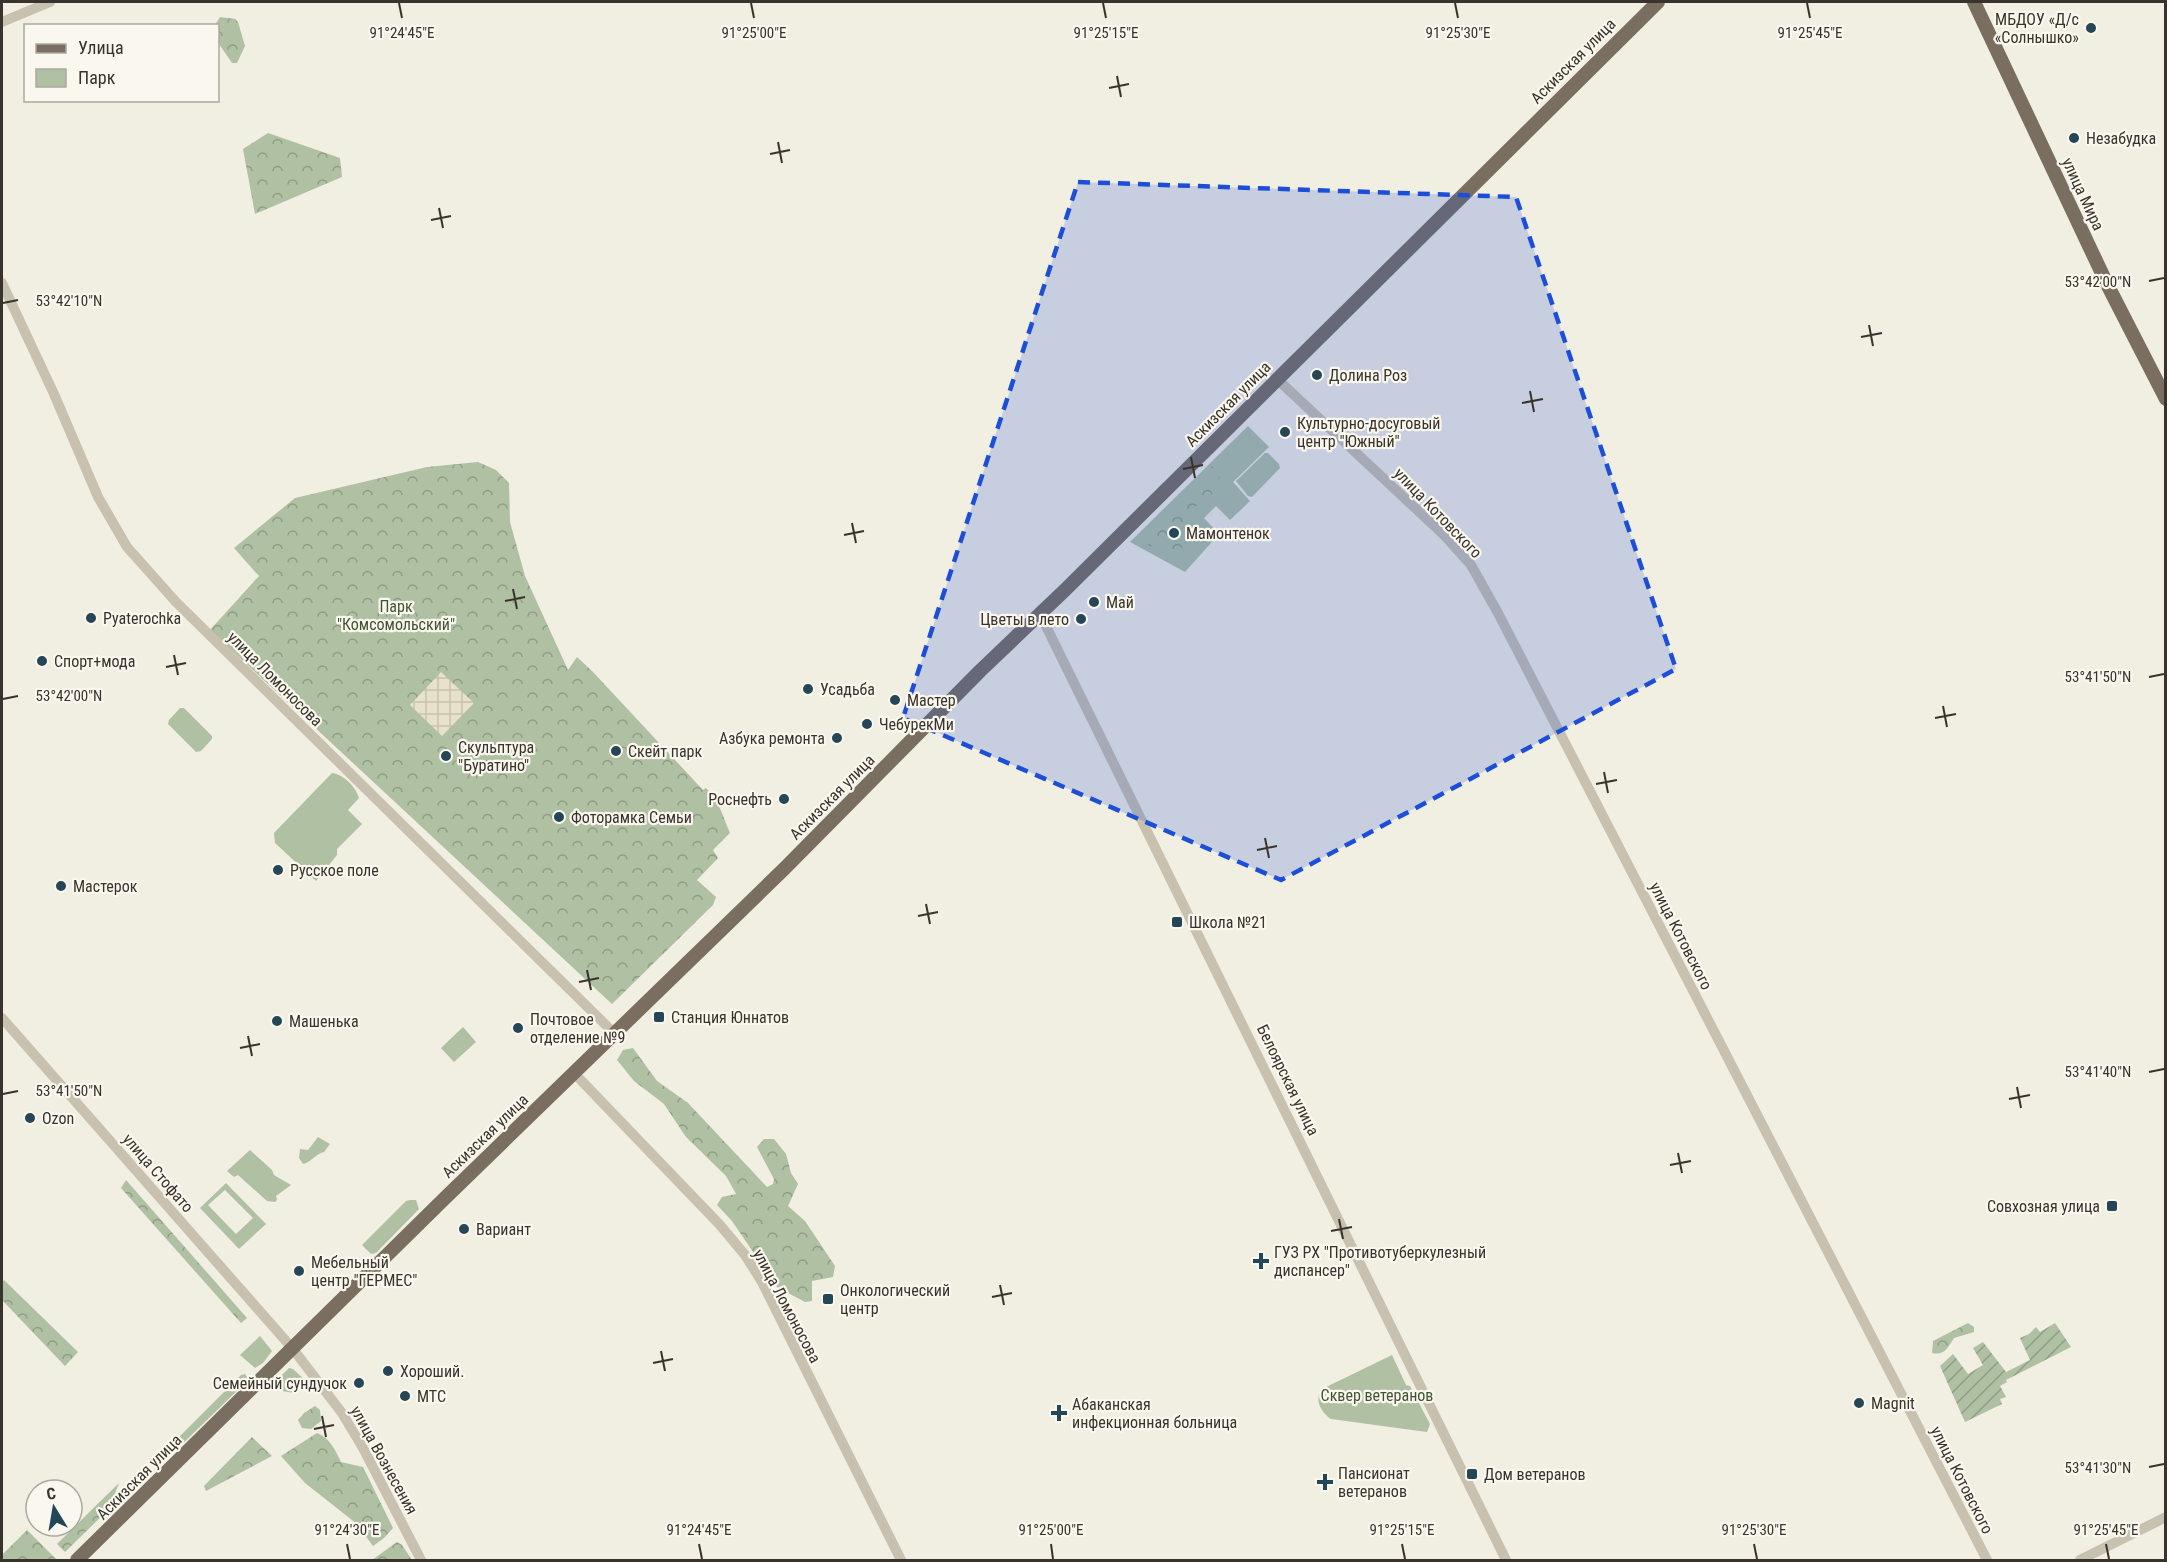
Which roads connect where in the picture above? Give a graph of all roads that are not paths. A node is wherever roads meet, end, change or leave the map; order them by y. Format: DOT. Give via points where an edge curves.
graph roads {
  1 [pos="50,2"];
  2 [pos="1658,2"];
  3 [pos="1974,2"];
  4 [pos="2,22"];
  5 [pos="2,284"];
  6 [pos="1277,379"];
  7 [pos="2166,399"];
  8 [pos="1041,614"];
  9 [pos="2,1018"];
  10 [pos="614,1033"];
  11 [pos="574,1073"];
  12 [pos="293,1348"];
  13 [pos="2166,1517"];
  14 [pos="77,1560"];
  15 [pos="421,1560"];
  16 [pos="901,1560"];
  17 [pos="1506,1560"];
  18 [pos="1987,1560"];
  19 [pos="2079,1560"];
  1 -- 4 [label="street"];
  2 -- 6 [label="main road, Аскизская улица"];
  3 -- 7 [label="main road, улица Мира" via="2107,284"];
  5 -- 10 [label="street, улица Ломоносова" via="98,497 127,547 176,602"];
  6 -- 8 [label="main road, Аскизская улица"];
  6 -- 18 [label="street, улица Котовского" via="1471,565"];
  8 -- 10 [label="main road, Аскизская улица"];
  8 -- 17 [label="street, Белоярская улица"];
  9 -- 12 [label="street, улица Стофато"];
  10 -- 11 [label="main road, Аскизская улица"];
  11 -- 12 [label="main road, Аскизская улица"];
  11 -- 16 [label="street, улица Ломоносова" via="745,1255"];
  12 -- 14 [label="main road, Аскизская улица"];
  12 -- 15 [label="street, улица Вознесения" via="342,1413"];
  13 -- 19 [label="street"];
}
